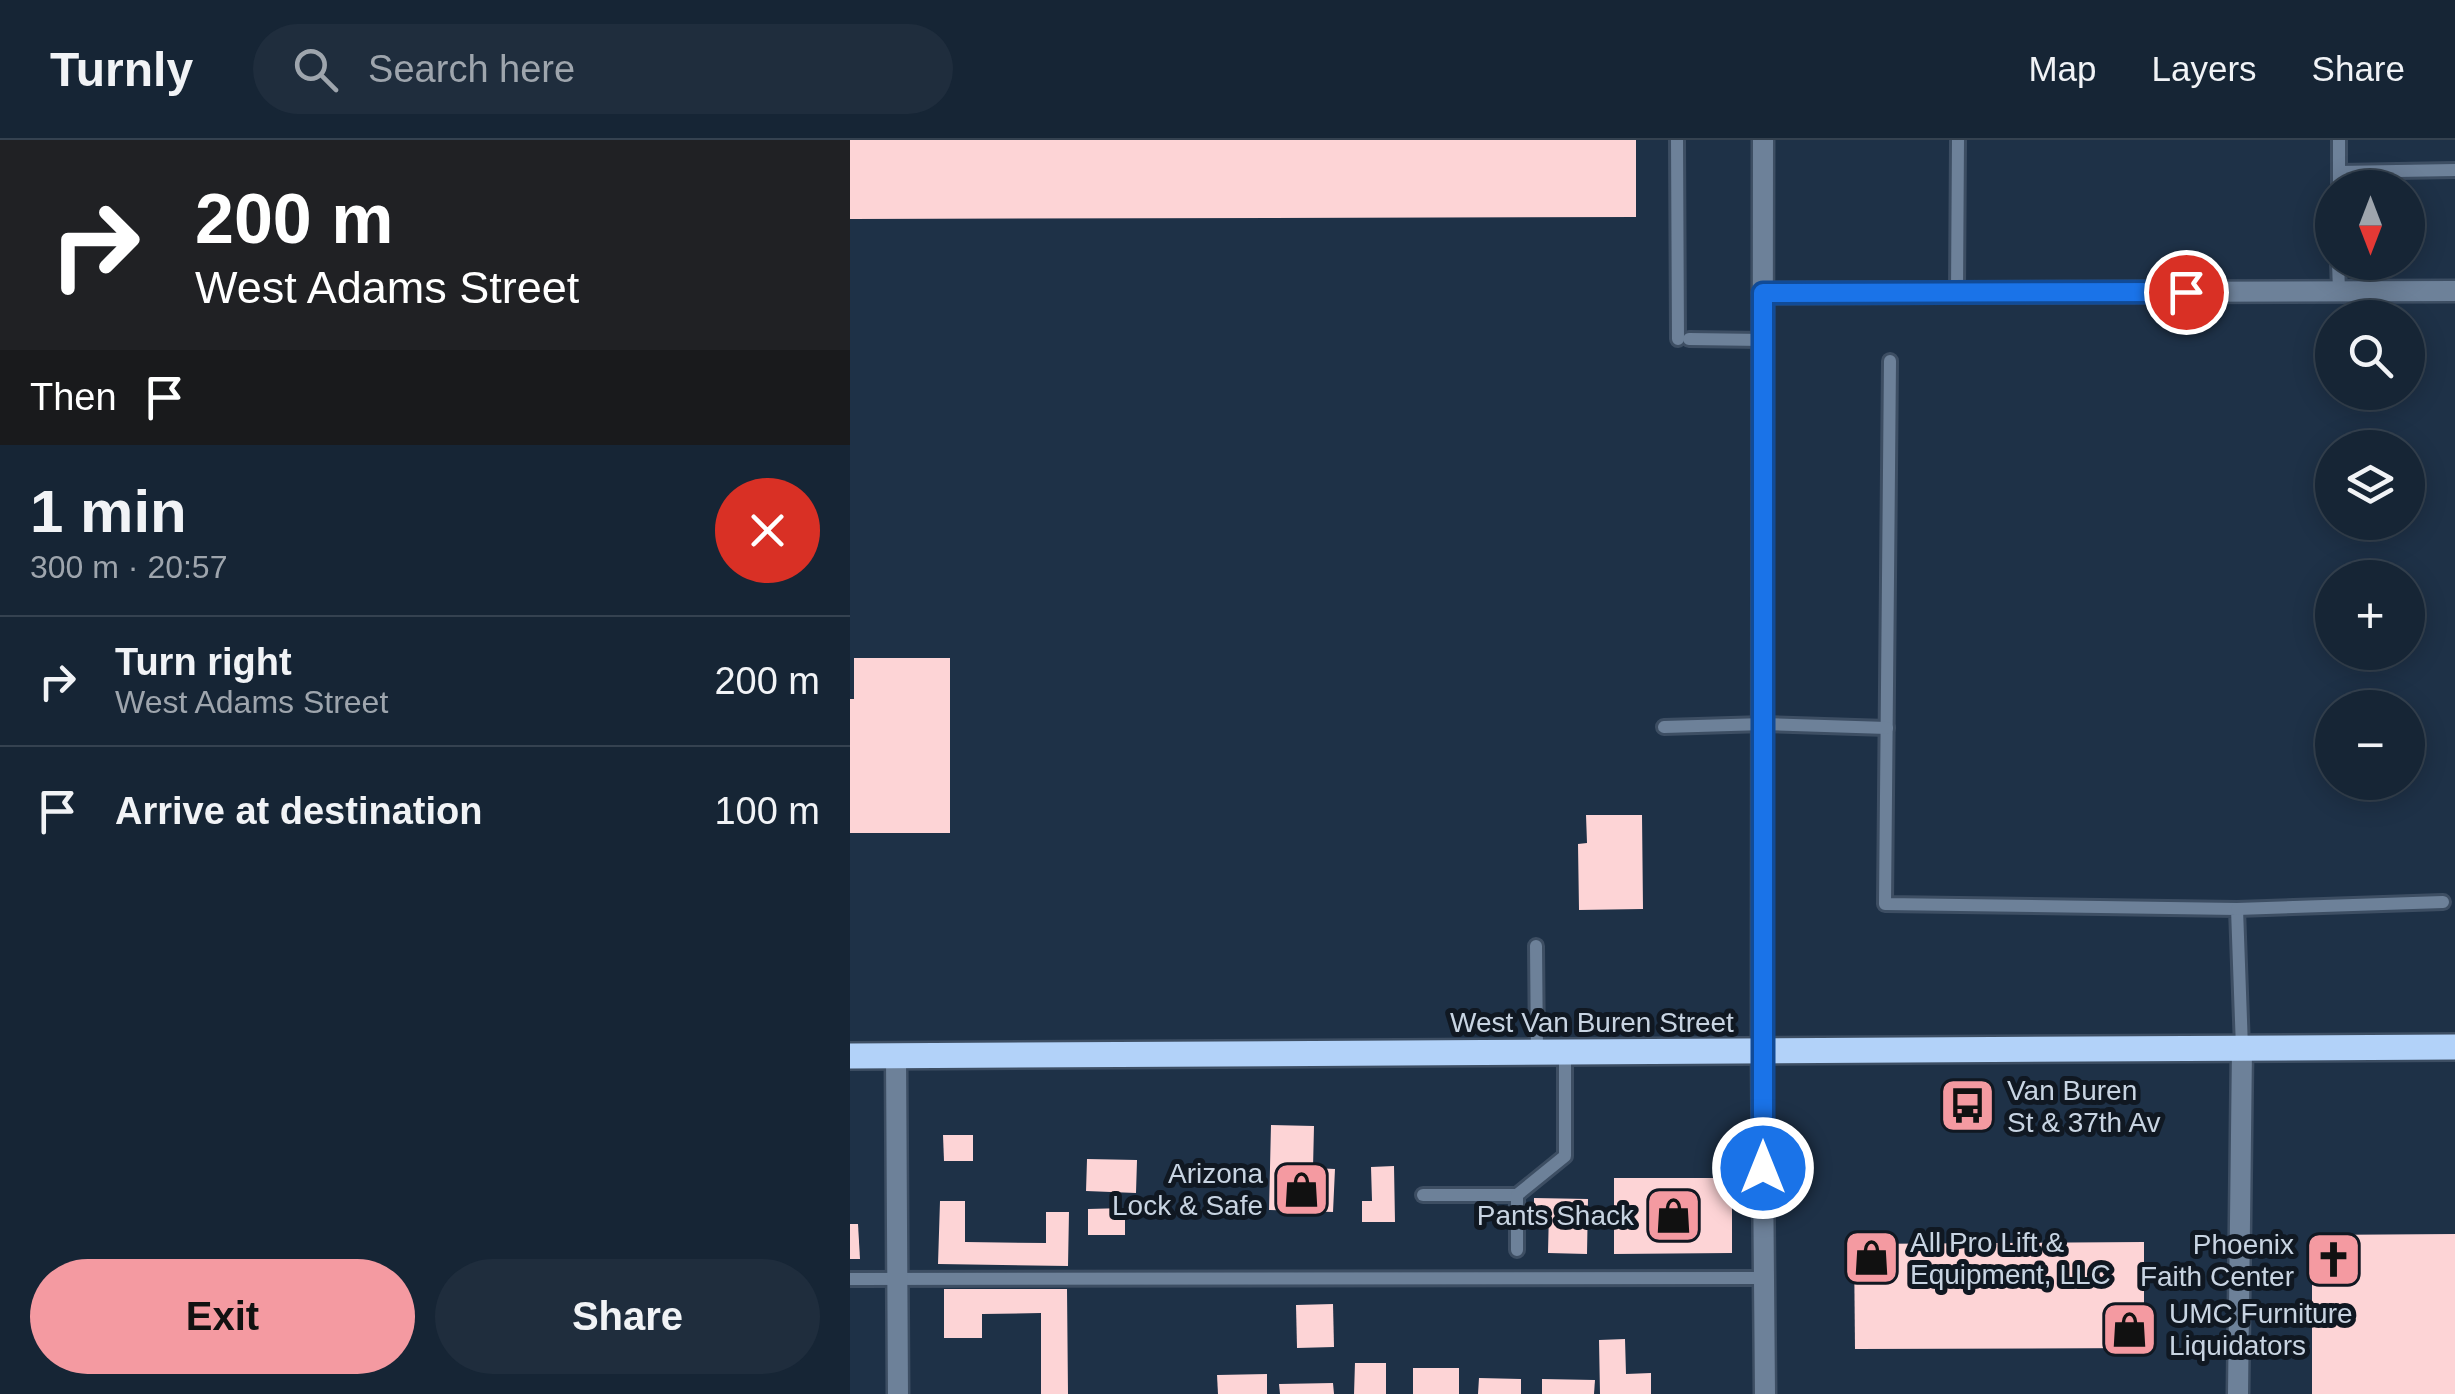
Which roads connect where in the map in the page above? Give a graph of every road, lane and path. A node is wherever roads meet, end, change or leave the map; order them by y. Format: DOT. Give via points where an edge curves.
graph roads {
  1 [pos="1677,140"];
  2 [pos="1763,140"];
  3 [pos="1958,140"];
  4 [pos="2339,140"];
  5 [pos="2339,170"];
  6 [pos="2455,170"];
  7 [pos="2425,171"];
  8 [pos="2339,280"];
  9 [pos="2339,291"];
  10 [pos="2455,291"];
  11 [pos="1957,292"];
  12 [pos="1763,293"];
  13 [pos="1763,340"];
  14 [pos="1890,361"];
  15 [pos="1764,724"];
  16 [pos="1664,726"];
  17 [pos="1887,728"];
  18 [pos="2443,902"];
  19 [pos="2237,909"];
  20 [pos="1536,946"];
  21 [pos="2242,1048"];
  22 [pos="2455,1048"];
  23 [pos="1762,1051"];
  24 [pos="1538,1052"];
  25 [pos="1565,1052"];
  26 [pos="850,1056"];
  27 [pos="896,1056"];
  28 [pos="1517,1194"];
  29 [pos="1422,1195"];
  30 [pos="1517,1250"];
  31 [pos="1764,1278"];
  32 [pos="850,1279"];
  33 [pos="898,1279"];
  34 [pos="898,1394"];
  35 [pos="1765,1394"];
  36 [pos="2238,1394"];
  1 -- 13 [label="lane" via="1684,339"];
  2 -- 12 [label="street"];
  3 -- 11 [label="lane"];
  4 -- 5 [label="lane"];
  6 -- 7 [label="lane"];
  8 -- 9 [label="lane"];
  9 -- 10 [label="street"];
  9 -- 11 [label="street"];
  11 -- 12 [label="street"];
  12 -- 13 [label="street"];
  13 -- 15 [label="street"];
  14 -- 17 [label="lane"];
  15 -- 16 [label="lane"];
  15 -- 17 [label="lane"];
  15 -- 23 [label="street"];
  17 -- 19 [label="lane" via="1885,904"];
  18 -- 19 [label="lane"];
  19 -- 21 [label="lane"];
  20 -- 24 [label="lane"];
  21 -- 22 [label="main road, West Van Buren Street"];
  21 -- 23 [label="main road, West Van Buren Street"];
  21 -- 36 [label="street"];
  23 -- 25 [label="main road, West Van Buren Street"];
  23 -- 31 [label="street"];
  24 -- 25 [label="main road, West Van Buren Street"];
  24 -- 27 [label="main road, West Van Buren Street"];
  25 -- 28 [label="lane" via="1564,1156"];
  26 -- 27 [label="main road, West Van Buren Street"];
  27 -- 33 [label="street"];
  28 -- 29 [label="lane"];
  28 -- 30 [label="lane"];
  31 -- 33 [label="lane"];
  31 -- 35 [label="street"];
  32 -- 33 [label="lane"];
  33 -- 34 [label="street"];
}
